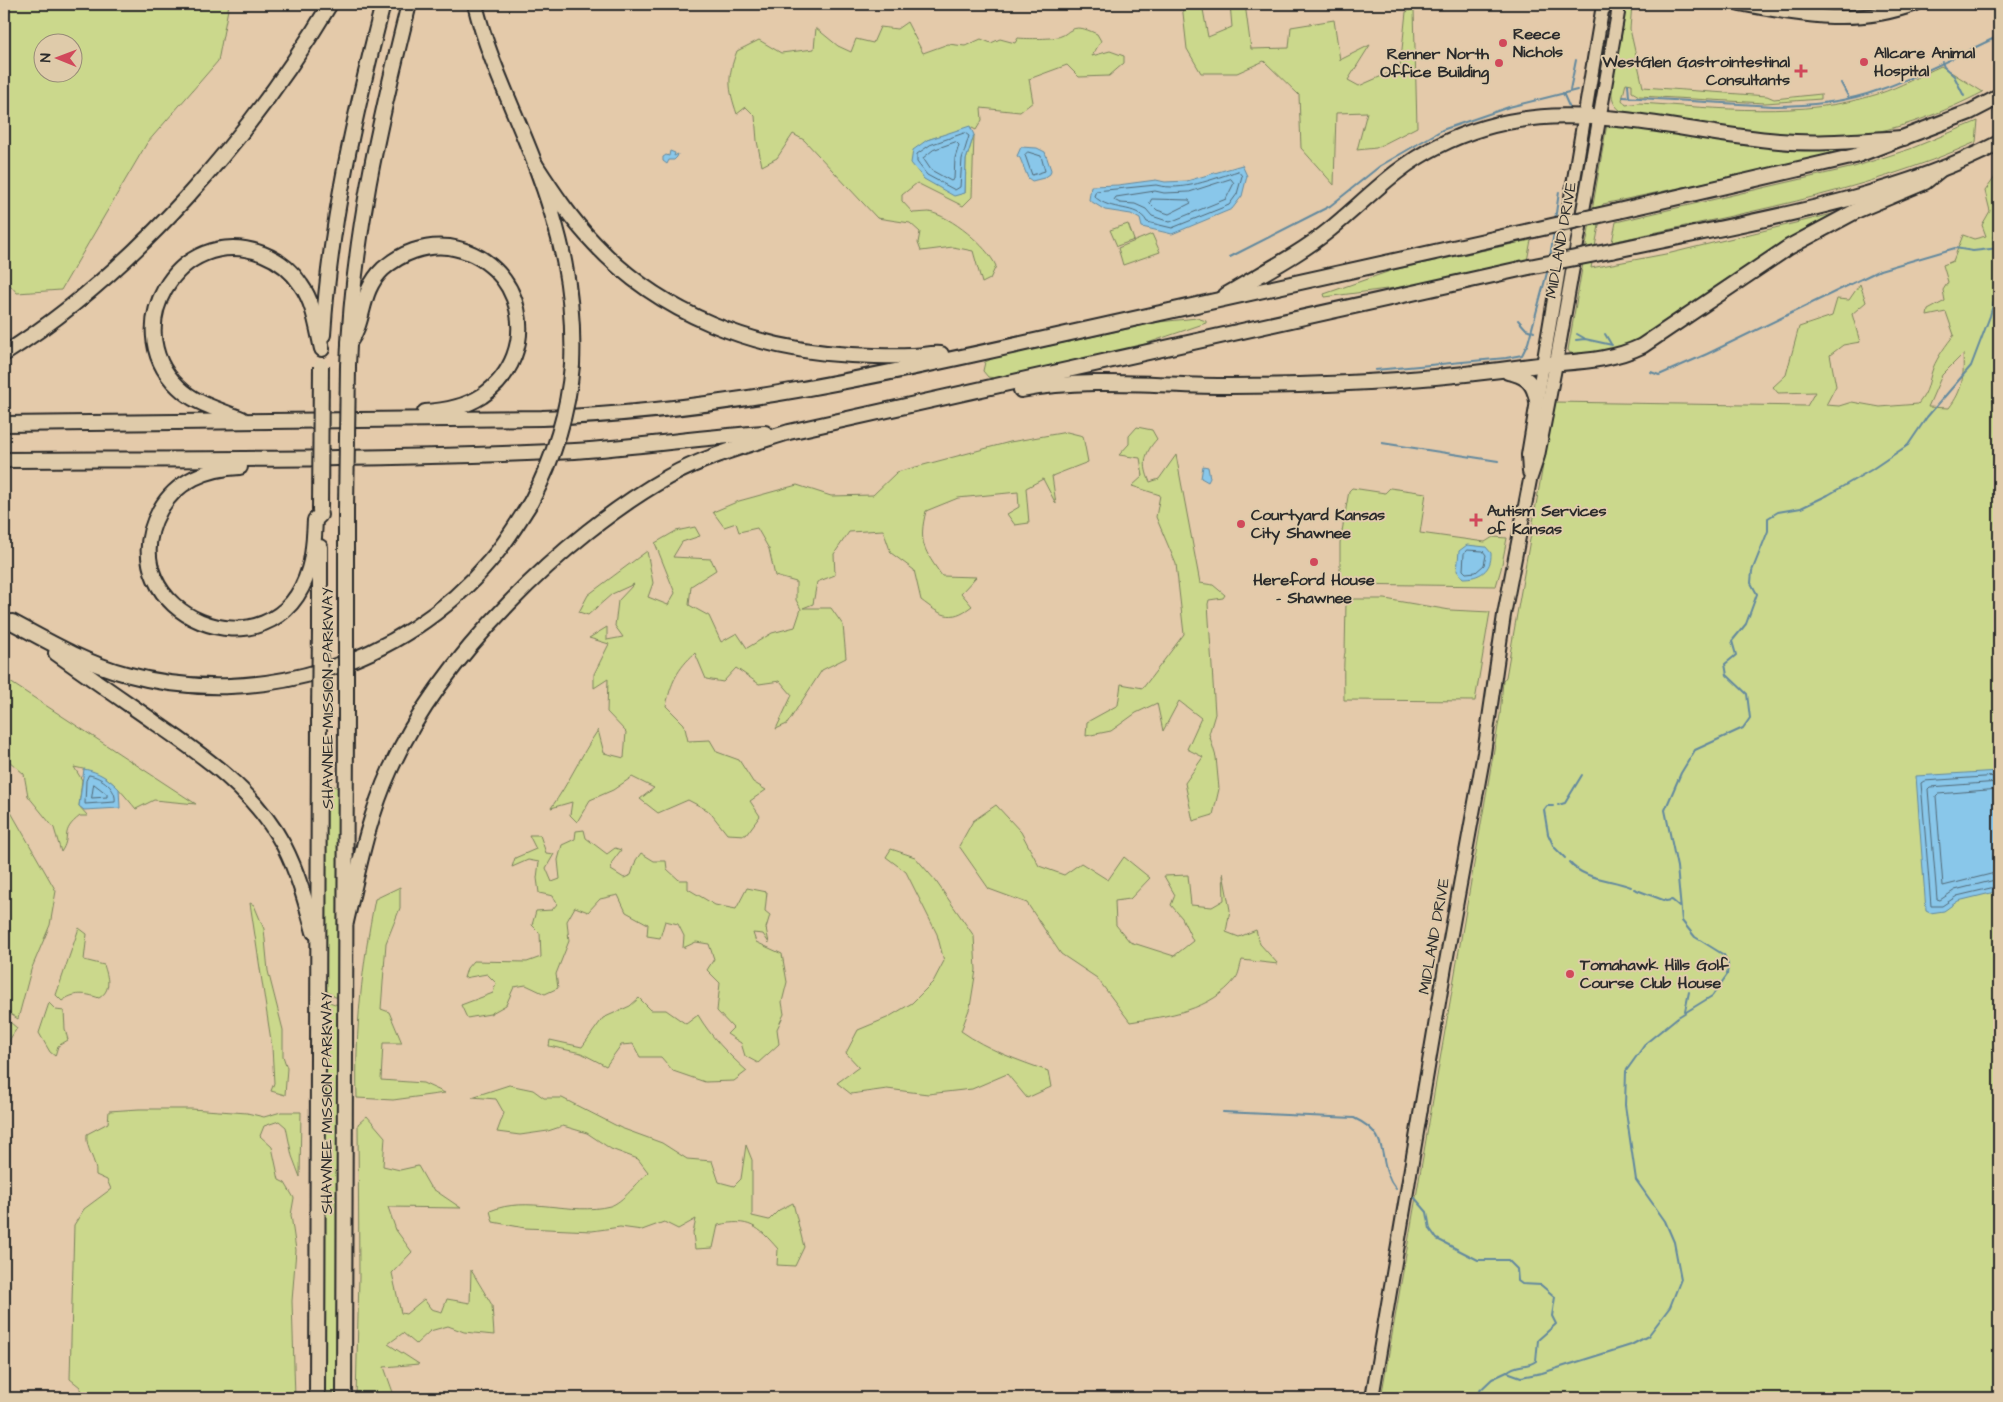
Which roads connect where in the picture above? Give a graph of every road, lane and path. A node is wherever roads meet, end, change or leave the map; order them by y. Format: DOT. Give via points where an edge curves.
graph roads {
  1 [pos="383,4"];
  2 [pos="1607,4"];
  3 [pos="1617,4"];
  4 [pos="1740,4"];
  5 [pos="1916,4"];
  6 [pos="329,5"];
  7 [pos="475,6"];
  8 [pos="408,8"];
  9 [pos="1999,97"];
  10 [pos="1584,115"];
  11 [pos="1600,117"];
  12 [pos="1904,138"];
  13 [pos="1999,143"];
  14 [pos="535,164"];
  15 [pos="1941,169"];
  16 [pos="1214,301"];
  17 [pos="348,343"];
  18 [pos="322,349"];
  19 [pos="4,354"];
  20 [pos="953,359"];
  21 [pos="1550,364"];
  22 [pos="1500,370"];
  23 [pos="1537,401"];
  24 [pos="932,402"];
  25 [pos="412,420"];
  26 [pos="249,422"];
  27 [pos="4,424"];
  28 [pos="789,432"];
  29 [pos="262,459"];
  30 [pos="4,460"];
  31 [pos="1530,480"];
  32 [pos="320,513"];
  33 [pos="8,620"];
  34 [pos="346,922"];
  35 [pos="319,948"];
  36 [pos="317,1398"];
  37 [pos="344,1398"];
  38 [pos="1372,1398"];
  1 -- 18 [label="highway, SHAWNEE MISSION PARKWAY" via="338,199 328,269"];
  2 -- 10 [label="main road, MIDLAND DRIVE" via="1602,11"];
  3 -- 11 [label="main road, MIDLAND DRIVE"];
  4 -- 5 [label="main road" via="1830,18 1882,13"];
  6 -- 19 [label="highway" via="251,120 187,195 83,296"];
  7 -- 14 [label="highway"];
  8 -- 17 [label="highway, SHAWNEE MISSION PARKWAY" via="368,181"];
  9 -- 12 [label="highway"];
  10 -- 11 [label="highway"];
  10 -- 16 [label="highway" via="1544,116 1507,122 1439,146 1380,183 1302,251"];
  10 -- 21 [label="main road, MIDLAND DRIVE"];
  11 -- 12 [label="highway" via="1781,142"];
  11 -- 21 [label="main road, MIDLAND DRIVE"];
  12 -- 16 [label="highway, bridge" via="1847,158"];
  13 -- 15 [label="highway"];
  14 -- 20 [label="highway" via="567,211 609,259 662,300 692,316 751,338 801,349 879,356 940,353"];
  14 -- 33 [label="highway, bridge" via="566,263 572,308 568,402 550,462 531,502 490,562 459,593 419,625 379,648 329,669 267,683 222,686 146,679 92,663"];
  15 -- 21 [label="highway" via="1924,182 1858,210 1789,246 1642,346 1614,357"];
  15 -- 24 [label="highway, bridge" via="1832,202"];
  16 -- 20 [label="highway"];
  17 -- 25 [label="highway" via="357,332 370,285 388,265 404,255 423,248 453,248 481,259 500,274 519,315 519,340 506,373 474,400 453,409 422,412"];
  17 -- 34 [label="highway, SHAWNEE MISSION PARKWAY, bridge"];
  18 -- 26 [label="highway" via="305,290 286,268 270,257 251,250 223,249 196,258 174,275 163,290 154,316 155,344 161,362 170,379 185,393 203,404"];
  18 -- 32 [label="highway, SHAWNEE MISSION PARKWAY, bridge"];
  20 -- 25 [label="highway" via="822,387 700,406 579,417"];
  21 -- 22 [label="highway"];
  21 -- 23 [label="main road, MIDLAND DRIVE"];
  21 -- 31 [label="main road, MIDLAND DRIVE" via="1538,456"];
  22 -- 23 [label="highway" via="1526,377 1533,386"];
  22 -- 24 [label="highway" via="1397,380 1292,385 1067,384 952,403"];
  23 -- 31 [label="main road, MIDLAND DRIVE" via="1528,456"];
  24 -- 28 [label="highway"];
  25 -- 26 [label="highway"];
  26 -- 27 [label="highway"];
  28 -- 29 [label="highway" via="575,451"];
  28 -- 34 [label="highway" via="713,456 640,494 542,572 474,643 417,717 390,770 372,813"];
  29 -- 30 [label="highway"];
  29 -- 32 [label="highway" via="257,466 231,467 197,476 180,486 161,508 151,535 152,566 158,584 175,607 200,623 228,629 248,627 275,616 291,603 305,581 312,557 315,520"];
  31 -- 38 [label="main road, MIDLAND DRIVE" via="1504,615 1484,754"];
  32 -- 35 [label="highway, SHAWNEE MISSION PARKWAY, bridge"];
  33 -- 35 [label="highway" via="208,759 237,784 261,811 283,845 300,883"];
  34 -- 37 [label="highway, SHAWNEE MISSION PARKWAY"];
  35 -- 36 [label="highway, SHAWNEE MISSION PARKWAY"];
}
